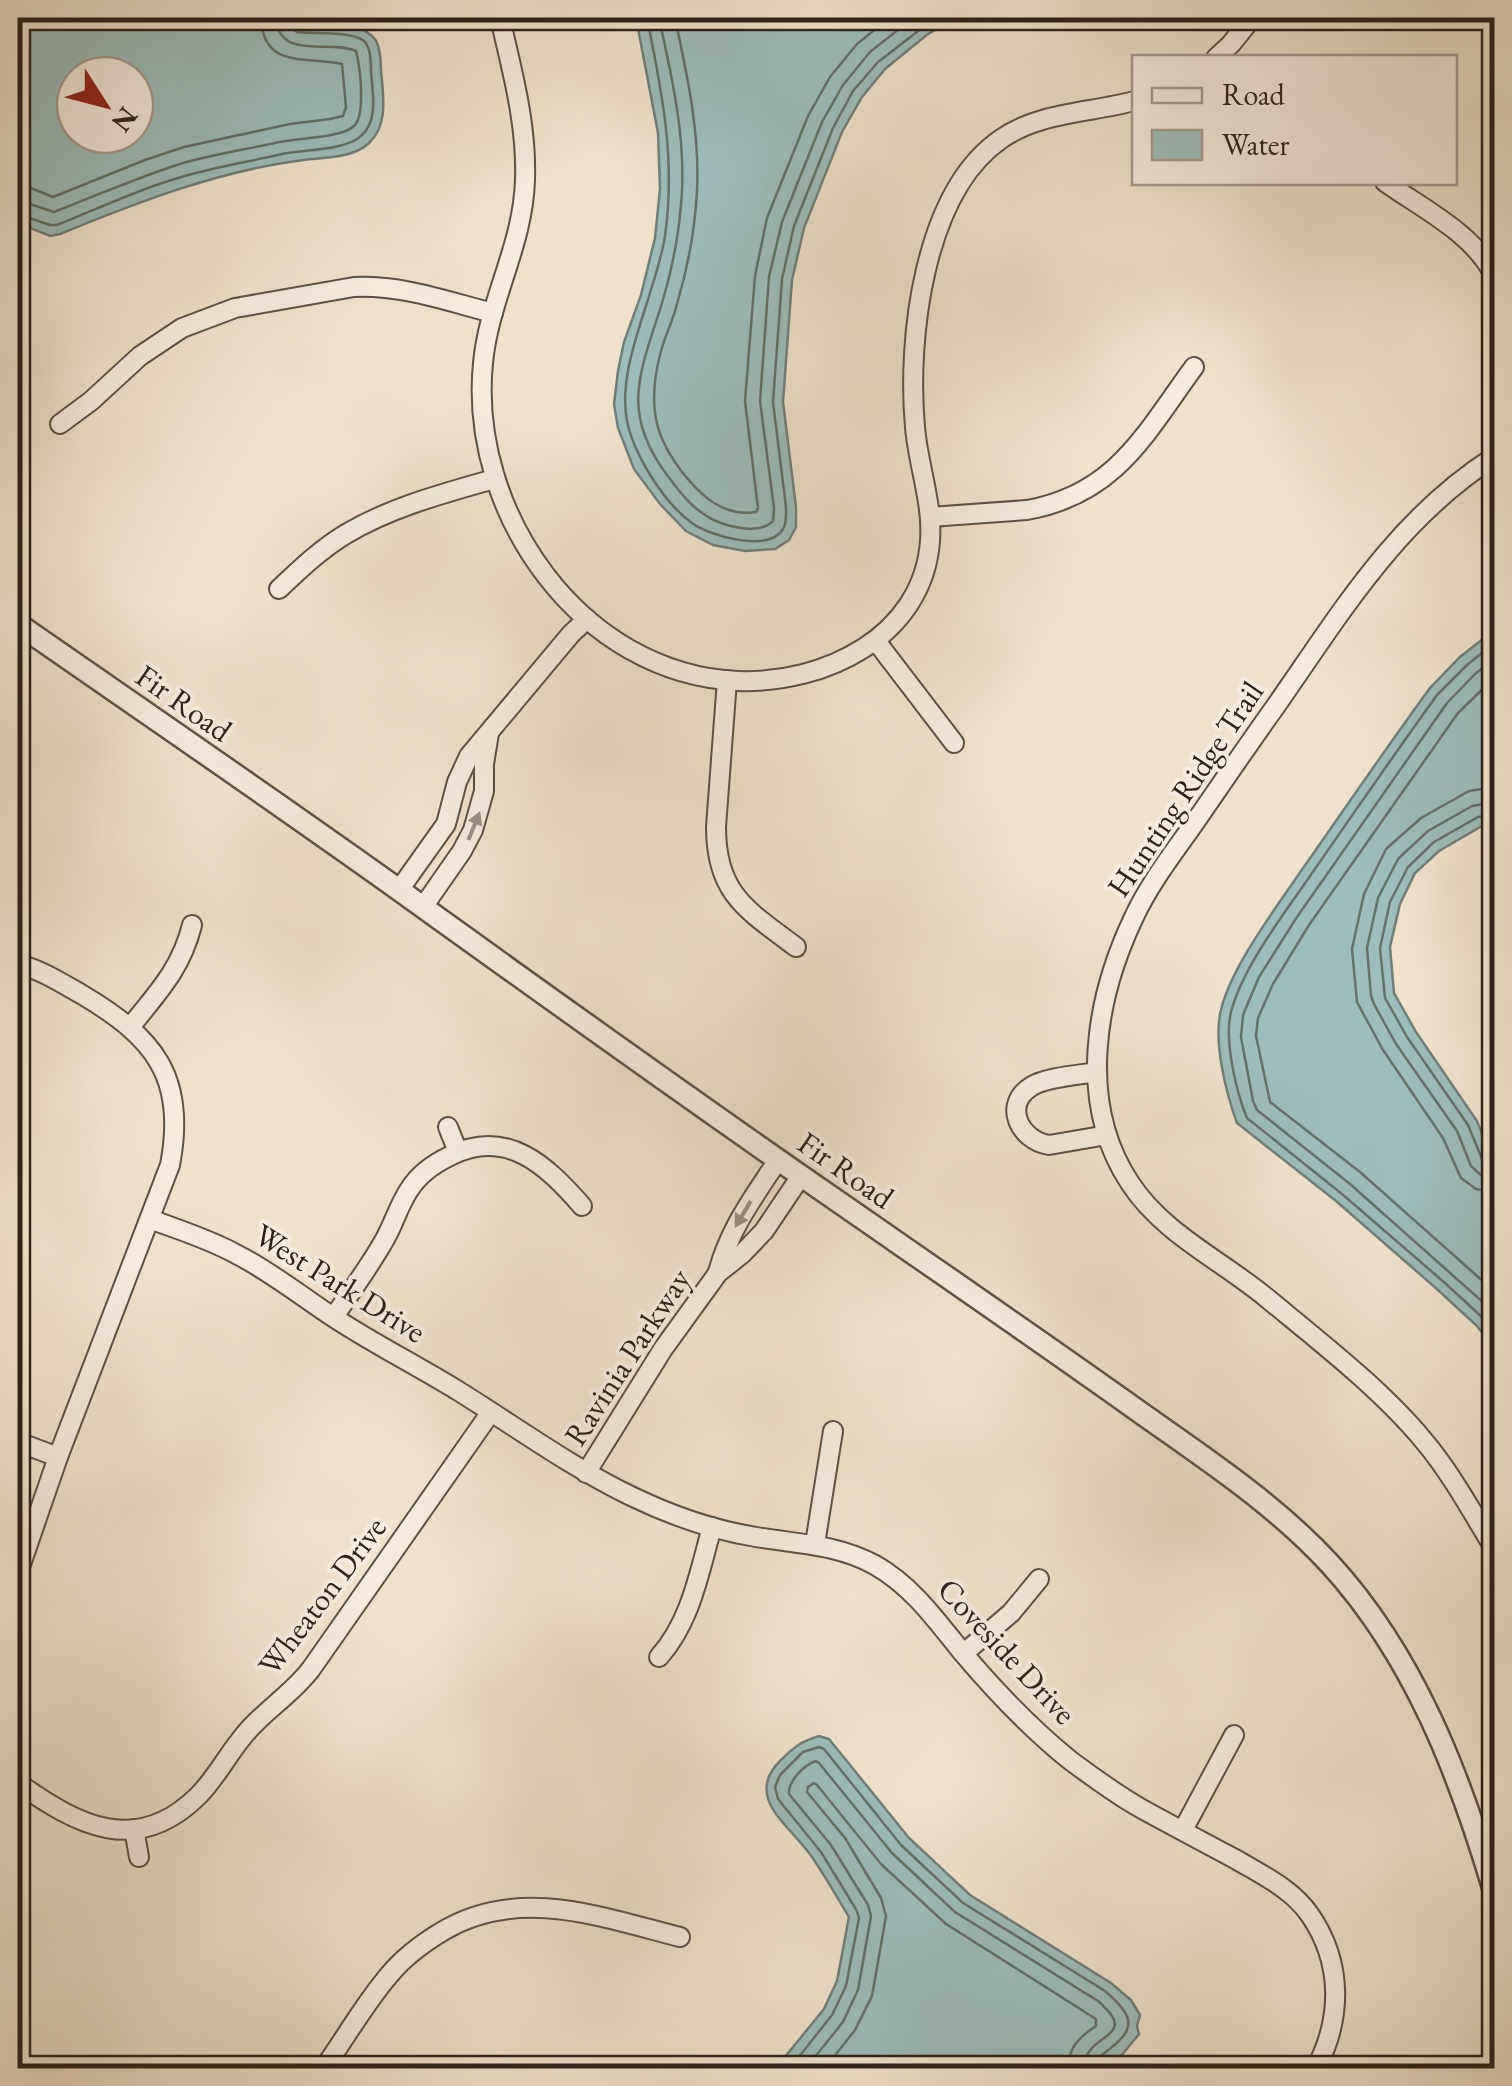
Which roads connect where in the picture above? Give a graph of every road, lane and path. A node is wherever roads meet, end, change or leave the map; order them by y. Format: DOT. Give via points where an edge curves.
graph roads {
  1 [pos="500,18"];
  2 [pos="1252,18"];
  3 [pos="1225,55"];
  4 [pos="1132,101"];
  5 [pos="1389,185"];
  6 [pos="1494,275"];
  7 [pos="493,312"];
  8 [pos="1194,367"];
  9 [pos="60,424"];
  10 [pos="1494,457"];
  11 [pos="494,479"];
  12 [pos="930,517"];
  13 [pos="280,590"];
  14 [pos="587,619"];
  15 [pos="18,624"];
  16 [pos="876,641"];
  17 [pos="727,680"];
  18 [pos="490,732"];
  19 [pos="954,743"];
  20 [pos="399,890"];
  21 [pos="422,907"];
  22 [pos="192,924"];
  23 [pos="796,946"];
  24 [pos="18,964"];
  25 [pos="131,1026"];
  26 [pos="1097,1072"];
  27 [pos="448,1128"];
  28 [pos="1107,1135"];
  29 [pos="458,1152"];
  30 [pos="778,1160"];
  31 [pos="801,1176"];
  32 [pos="582,1206"];
  33 [pos="150,1219"];
  34 [pos="718,1273"];
  35 [pos="334,1317"];
  36 [pos="491,1412"];
  37 [pos="832,1431"];
  38 [pos="18,1442"];
  39 [pos="58,1457"];
  40 [pos="586,1474"];
  41 [pos="712,1528"];
  42 [pos="815,1544"];
  43 [pos="1494,1548"];
  44 [pos="18,1574"];
  45 [pos="1039,1579"];
  46 [pos="964,1653"];
  47 [pos="659,1658"];
  48 [pos="1234,1735"];
  49 [pos="18,1783"];
  50 [pos="134,1830"];
  51 [pos="1183,1830"];
  52 [pos="1486,1831"];
  53 [pos="139,1857"];
  54 [pos="1494,1891"];
  55 [pos="680,1937"];
  56 [pos="324,2068"];
  57 [pos="1316,2068"];
  1 -- 7 [label="street" via="522,116 525,180 518,235"];
  2 -- 3 [label="street"];
  4 -- 12 [label="street" via="1016,130 976,160 956,187 931,253 915,342 915,428"];
  5 -- 6 [label="street" via="1469,242"];
  7 -- 9 [label="street" via="371,287 235,308 156,344"];
  7 -- 11 [label="street" via="481,394"];
  8 -- 12 [label="street" via="1126,458 1081,493 1028,510"];
  10 -- 26 [label="street, Hunting Ridge Trail" via="1432,503 1385,552 1166,862 1120,952 1102,1012"];
  11 -- 13 [label="street" via="364,524 313,557"];
  11 -- 14 [label="street" via="532,557"];
  12 -- 16 [label="street" via="929,554 918,587"];
  14 -- 17 [label="street" via="652,661"];
  14 -- 18 [label="street"];
  15 -- 20 [label="street, Fir Road"];
  16 -- 17 [label="street" via="822,668"];
  16 -- 19 [label="street"];
  17 -- 23 [label="street" via="716,826 720,867 742,905"];
  18 -- 20 [label="street" via="469,756 441,833"];
  21 -- 18 [label="street, one-way" via="474,830"];
  20 -- 21 [label="street, Fir Road"];
  21 -- 30 [label="street, Fir Road"];
  22 -- 25 [label="street" via="179,963"];
  24 -- 25 [label="street"];
  25 -- 33 [label="street" via="158,1060 172,1099 170,1165"];
  26 -- 28 [label="street, Hunting Ridge Trail"];
  26 -- 28 [label="street" via="1029,1087 1017,1118 1025,1134 1041,1143"];
  27 -- 29 [label="street"];
  28 -- 43 [label="street, Hunting Ridge Trail" via="1128,1180 1164,1222 1268,1298 1408,1423"];
  29 -- 32 [label="street" via="483,1146 524,1154"];
  29 -- 35 [label="street" via="432,1165 409,1190 386,1239"];
  30 -- 31 [label="street, Fir Road"];
  30 -- 34 [label="street, one-way" via="726,1244"];
  31 -- 34 [label="street" via="764,1231"];
  31 -- 52 [label="street, Fir Road" via="1293,1527 1332,1567 1403,1663"];
  33 -- 35 [label="street, West Park Drive" via="232,1251"];
  33 -- 39 [label="street"];
  34 -- 40 [label="street, Ravinia Parkway"];
  35 -- 36 [label="street, West Park Drive"];
  36 -- 40 [label="street, Coveside Drive"];
  36 -- 50 [label="street, Wheaton Drive" via="299,1685 251,1726 200,1794 160,1822"];
  37 -- 42 [label="street"];
  38 -- 39 [label="street"];
  39 -- 44 [label="street"];
  40 -- 41 [label="street, Coveside Drive"];
  41 -- 42 [label="street, Coveside Drive"];
  41 -- 47 [label="street" via="688,1611"];
  42 -- 46 [label="street, Coveside Drive" via="896,1579"];
  45 -- 46 [label="street"];
  46 -- 51 [label="street, Coveside Drive" via="1070,1760"];
  48 -- 51 [label="street"];
  49 -- 50 [label="street" via="77,1820"];
  50 -- 53 [label="street"];
  51 -- 57 [label="street, Coveside Drive" via="1277,1883 1320,1930 1336,1993 1330,2035"];
  52 -- 54 [label="street, Fir Road"];
  55 -- 56 [label="street" via="574,1910 486,1913 425,1942 390,1974"];
}
